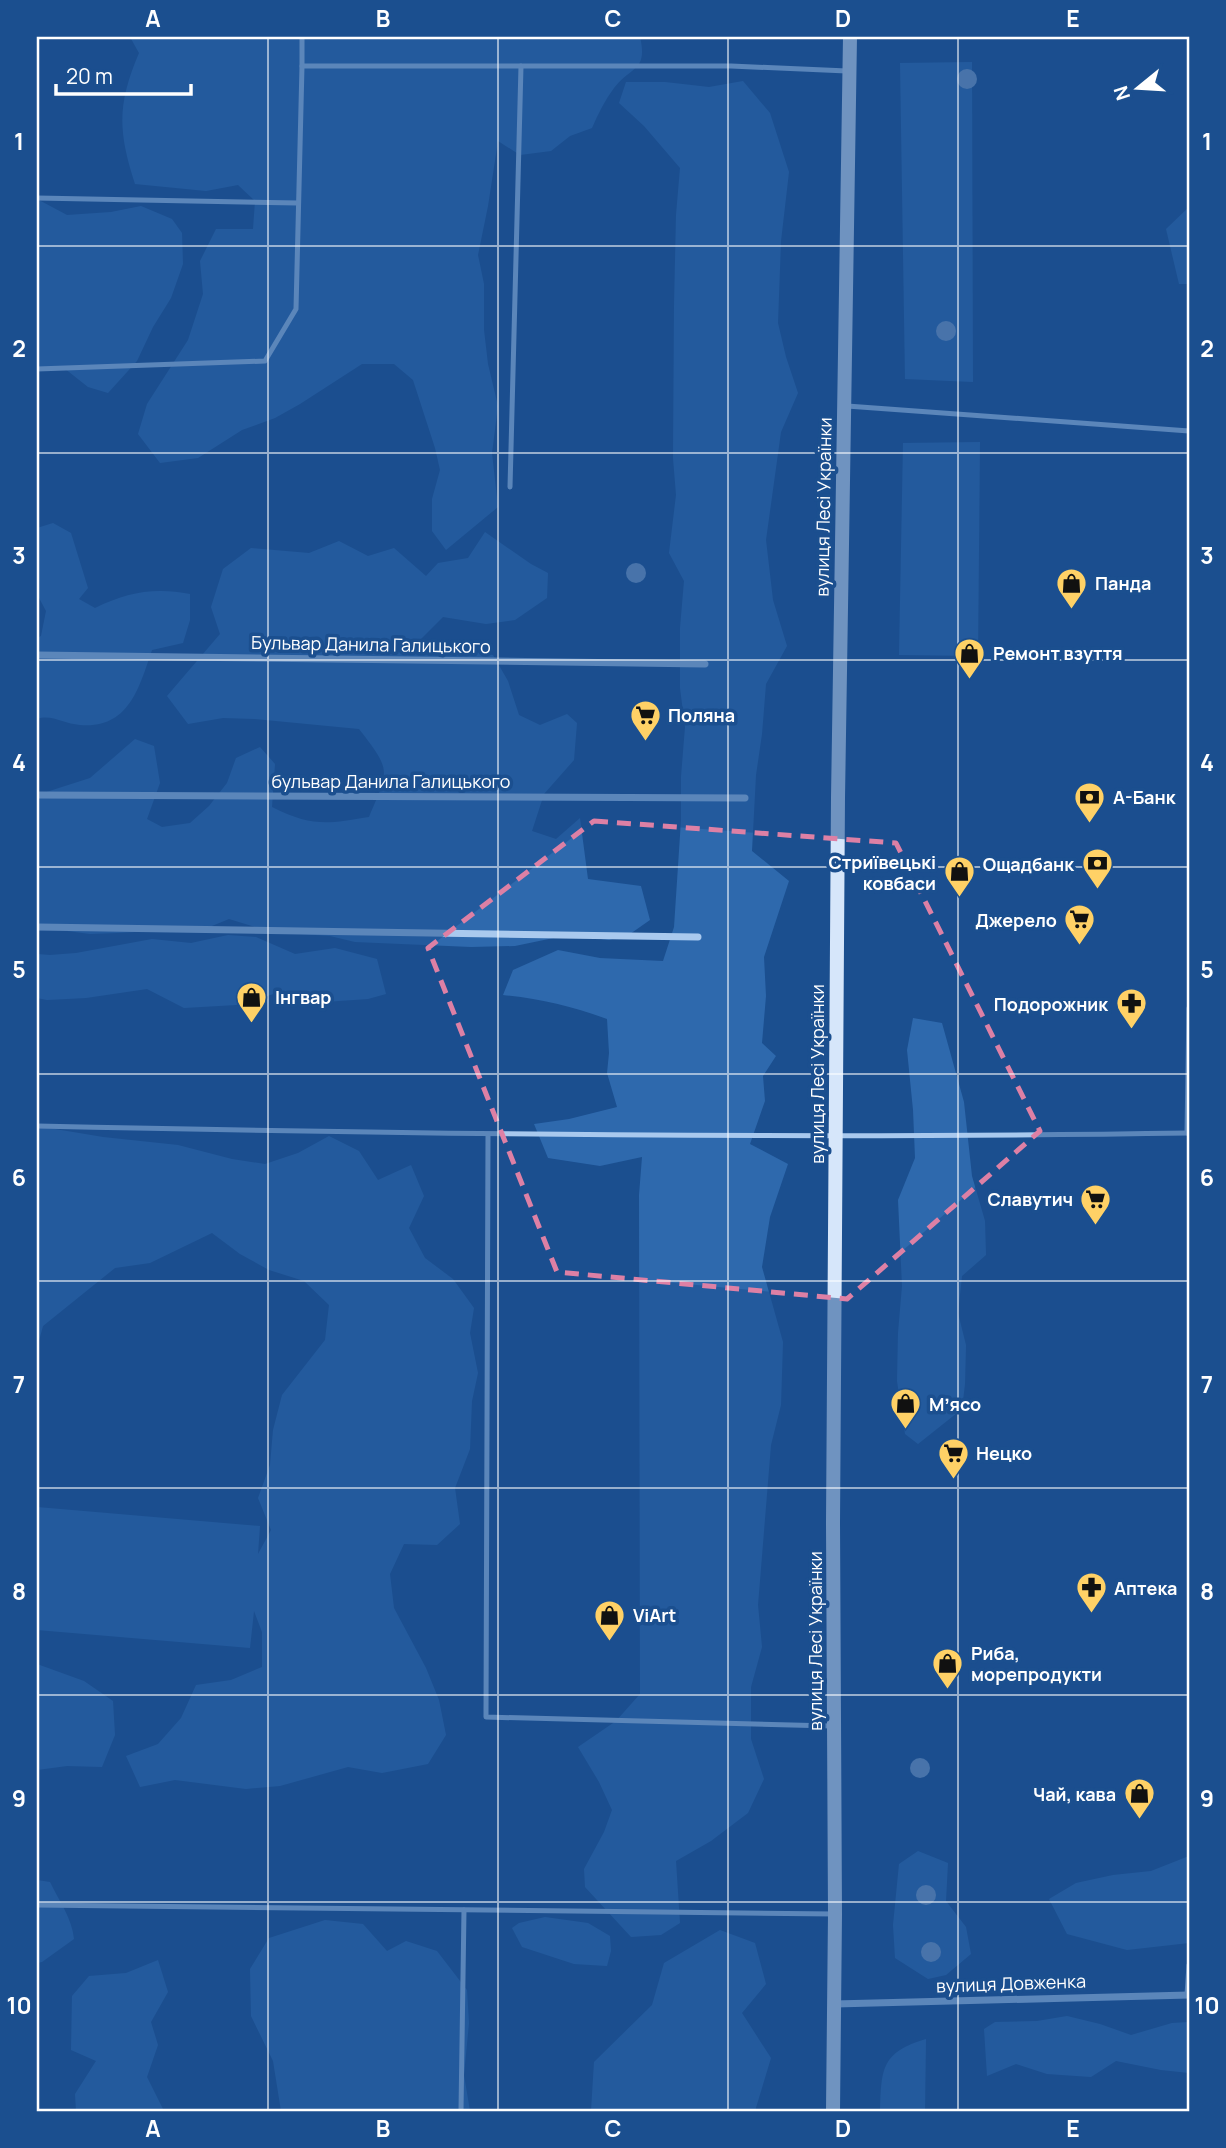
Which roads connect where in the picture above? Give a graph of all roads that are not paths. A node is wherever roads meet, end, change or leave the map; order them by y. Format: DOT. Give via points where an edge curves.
graph roads {
  1 [pos="302,37"];
  2 [pos="850,37"];
  3 [pos="302,66"];
  4 [pos="521,66"];
  5 [pos="850,72"];
  6 [pos="37,198"];
  7 [pos="298,203"];
  8 [pos="37,369"];
  9 [pos="844,405"];
  10 [pos="1189,431"];
  11 [pos="510,487"];
  12 [pos="37,655"];
  13 [pos="705,664"];
  14 [pos="37,795"];
  15 [pos="745,797"];
  16 [pos="37,927"];
  17 [pos="698,937"];
  18 [pos="1189,1008"];
  19 [pos="37,1126"];
  20 [pos="1188,1133"];
  21 [pos="488,1135"];
  22 [pos="835,1137"];
  23 [pos="834,1726"];
  24 [pos="37,1905"];
  25 [pos="464,1910"];
  26 [pos="835,1914"];
  27 [pos="1189,1965"];
  28 [pos="1188,1995"];
  29 [pos="834,2004"];
  30 [pos="461,2111"];
  31 [pos="833,2111"];
  1 -- 3 [label="lane"];
  2 -- 5 [label="main road, вулиця Лесі Українки"];
  3 -- 4 [label="lane"];
  3 -- 7 [label="lane"];
  4 -- 5 [label="lane" via="731,66"];
  4 -- 11 [label="lane"];
  5 -- 9 [label="main road, вулиця Лесі Українки"];
  6 -- 7 [label="lane"];
  7 -- 8 [label="lane" via="296,309 265,361"];
  9 -- 10 [label="lane"];
  9 -- 22 [label="main road, вулиця Лесі Українки"];
  12 -- 13 [label="street, Бульвар Данила Галицького"];
  14 -- 15 [label="street, бульвар Данила Галицького"];
  16 -- 17 [label="street"];
  18 -- 20 [label="lane"];
  19 -- 21 [label="lane"];
  20 -- 22 [label="lane"];
  21 -- 22 [label="lane"];
  21 -- 23 [label="lane" via="486,1717"];
  22 -- 23 [label="main road, вулиця Лесі Українки"];
  23 -- 26 [label="main road, вулиця Лесі Українки"];
  24 -- 25 [label="lane"];
  25 -- 26 [label="lane"];
  25 -- 30 [label="lane"];
  26 -- 29 [label="main road, вулиця Лесі Українки"];
  27 -- 28 [label="lane"];
  28 -- 29 [label="street, вулиця Довженка"];
  29 -- 31 [label="main road, вулиця Лесі Українки"];
}
